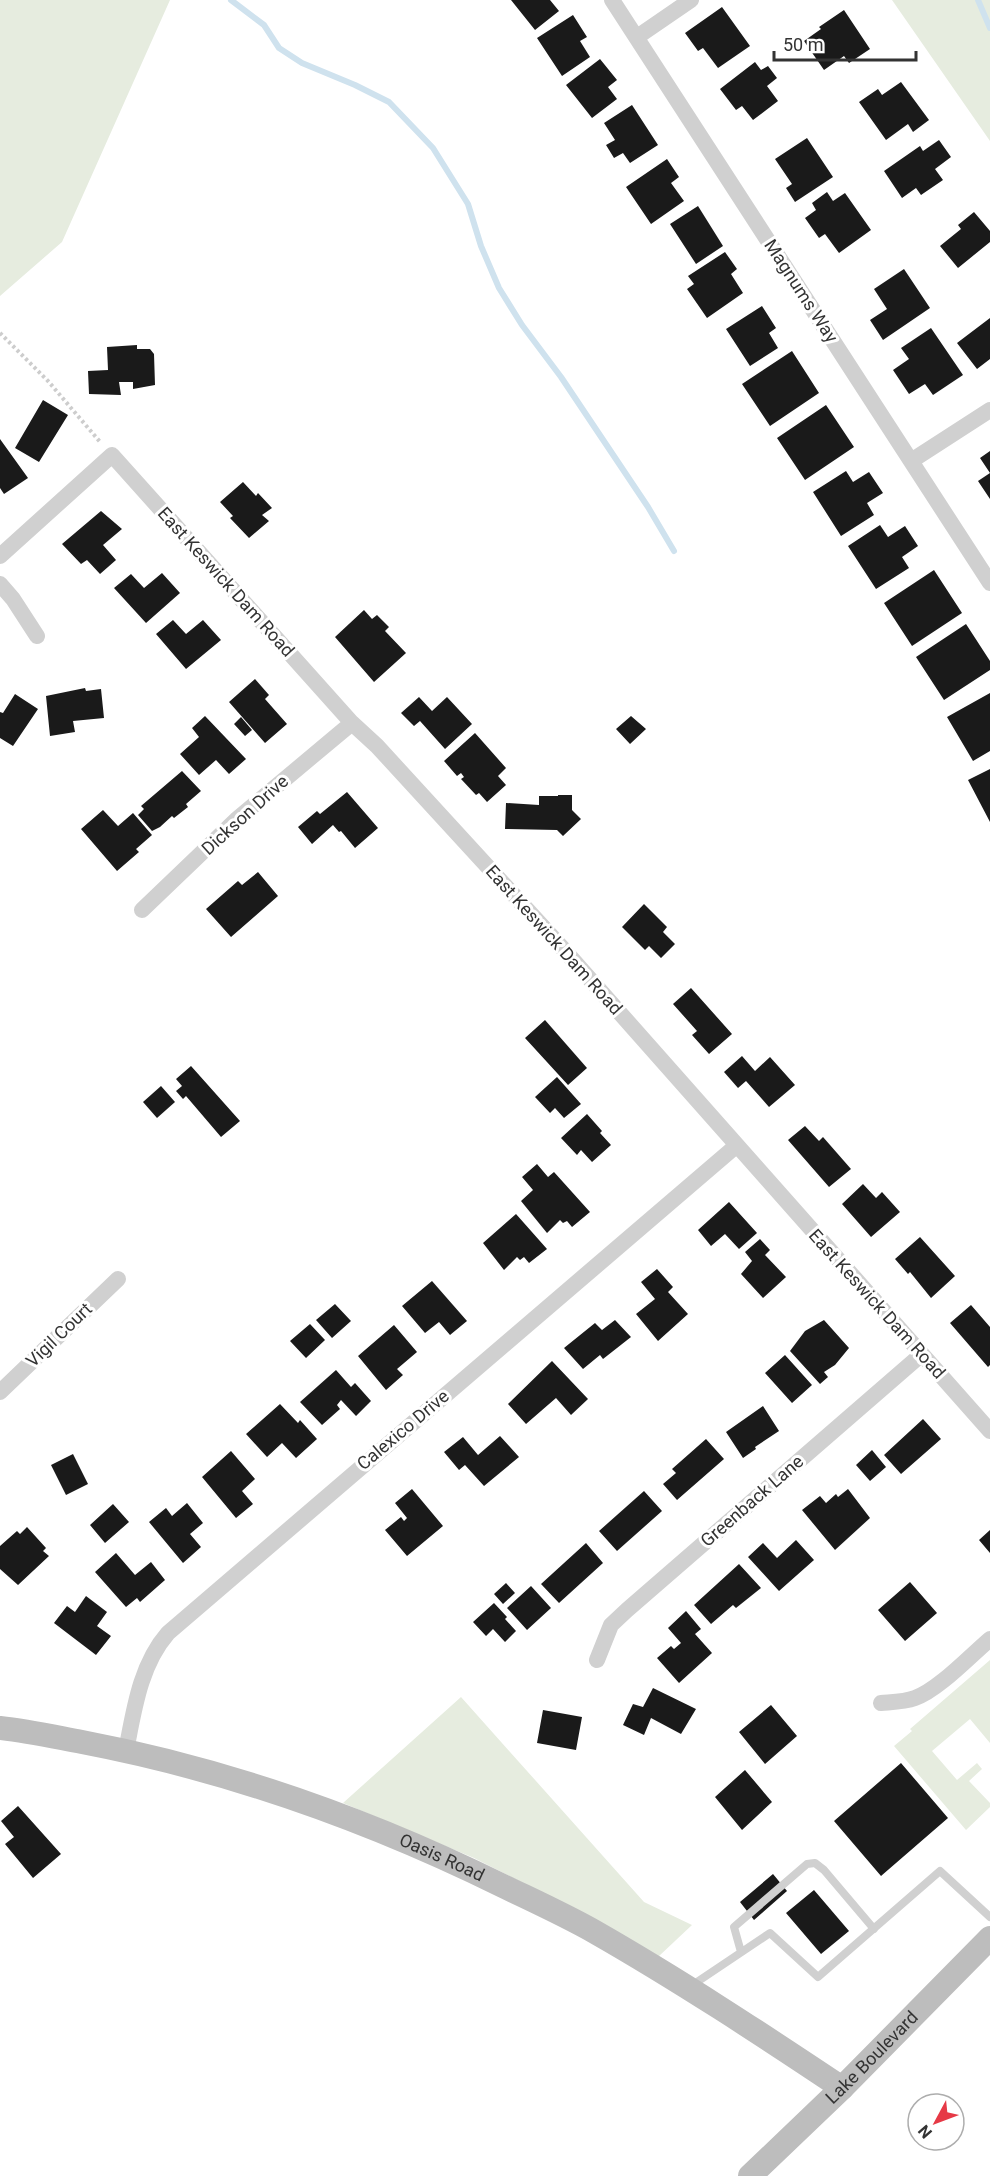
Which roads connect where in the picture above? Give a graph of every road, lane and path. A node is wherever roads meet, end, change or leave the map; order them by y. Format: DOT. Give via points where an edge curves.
graph roads {
  1 [pos="612,0"];
  2 [pos="691,0"];
  3 [pos="636,37"];
  4 [pos="0,333"];
  5 [pos="990,410"];
  6 [pos="112,455"];
  7 [pos="911,461"];
  8 [pos="0,556"];
  9 [pos="990,583"];
  10 [pos="0,584"];
  11 [pos="37,636"];
  12 [pos="352,723"];
  13 [pos="142,910"];
  14 [pos="736,1146"];
  15 [pos="118,1279"];
  16 [pos="922,1354"];
  17 [pos="0,1392"];
  18 [pos="990,1431"];
  19 [pos="990,1639"];
  20 [pos="597,1660"];
  21 [pos="882,1703"];
  22 [pos="0,1728"];
  23 [pos="126,1751"];
  24 [pos="990,1917"];
  25 [pos="874,1929"];
  26 [pos="990,1938"];
  27 [pos="741,1952"];
  28 [pos="688,1989"];
  29 [pos="842,2088"];
  30 [pos="750,2176"];
  1 -- 3 [label="street, Magnums Way"];
  2 -- 3 [label="street"];
  3 -- 7 [label="street, Magnums Way"];
  4 -- 6 [label="path"];
  5 -- 7 [label="street"];
  6 -- 8 [label="street"];
  6 -- 12 [label="street, East Keswick Dam Road"];
  7 -- 9 [label="street, Magnums Way"];
  10 -- 11 [label="street"];
  12 -- 13 [label="street, Dickson Drive" via="236,820"];
  12 -- 14 [label="street, East Keswick Dam Road" via="533,917"];
  14 -- 16 [label="street, East Keswick Dam Road"];
  14 -- 23 [label="street, Calexico Drive" via="168,1633 147,1664"];
  15 -- 17 [label="street, Vigil Court"];
  16 -- 18 [label="street, East Keswick Dam Road"];
  16 -- 20 [label="street, Greenback Lane" via="611,1625"];
  19 -- 21 [label="street" via="922,1695"];
  22 -- 23 [label="main road, Oasis Road"];
  23 -- 28 [label="main road, Oasis Road" via="267,1789 389,1834 593,1931"];
  24 -- 25 [label="lane" via="940,1871"];
  25 -- 27 [label="lane" via="818,1977 770,1933"];
  25 -- 27 [label="lane" via="824,1870 815,1863 807,1864 734,1927"];
  26 -- 29 [label="main road, Lake Boulevard"];
  27 -- 28 [label="lane"];
  28 -- 29 [label="main road, Oasis Road"];
  29 -- 30 [label="main road, Lake Boulevard"];
}
